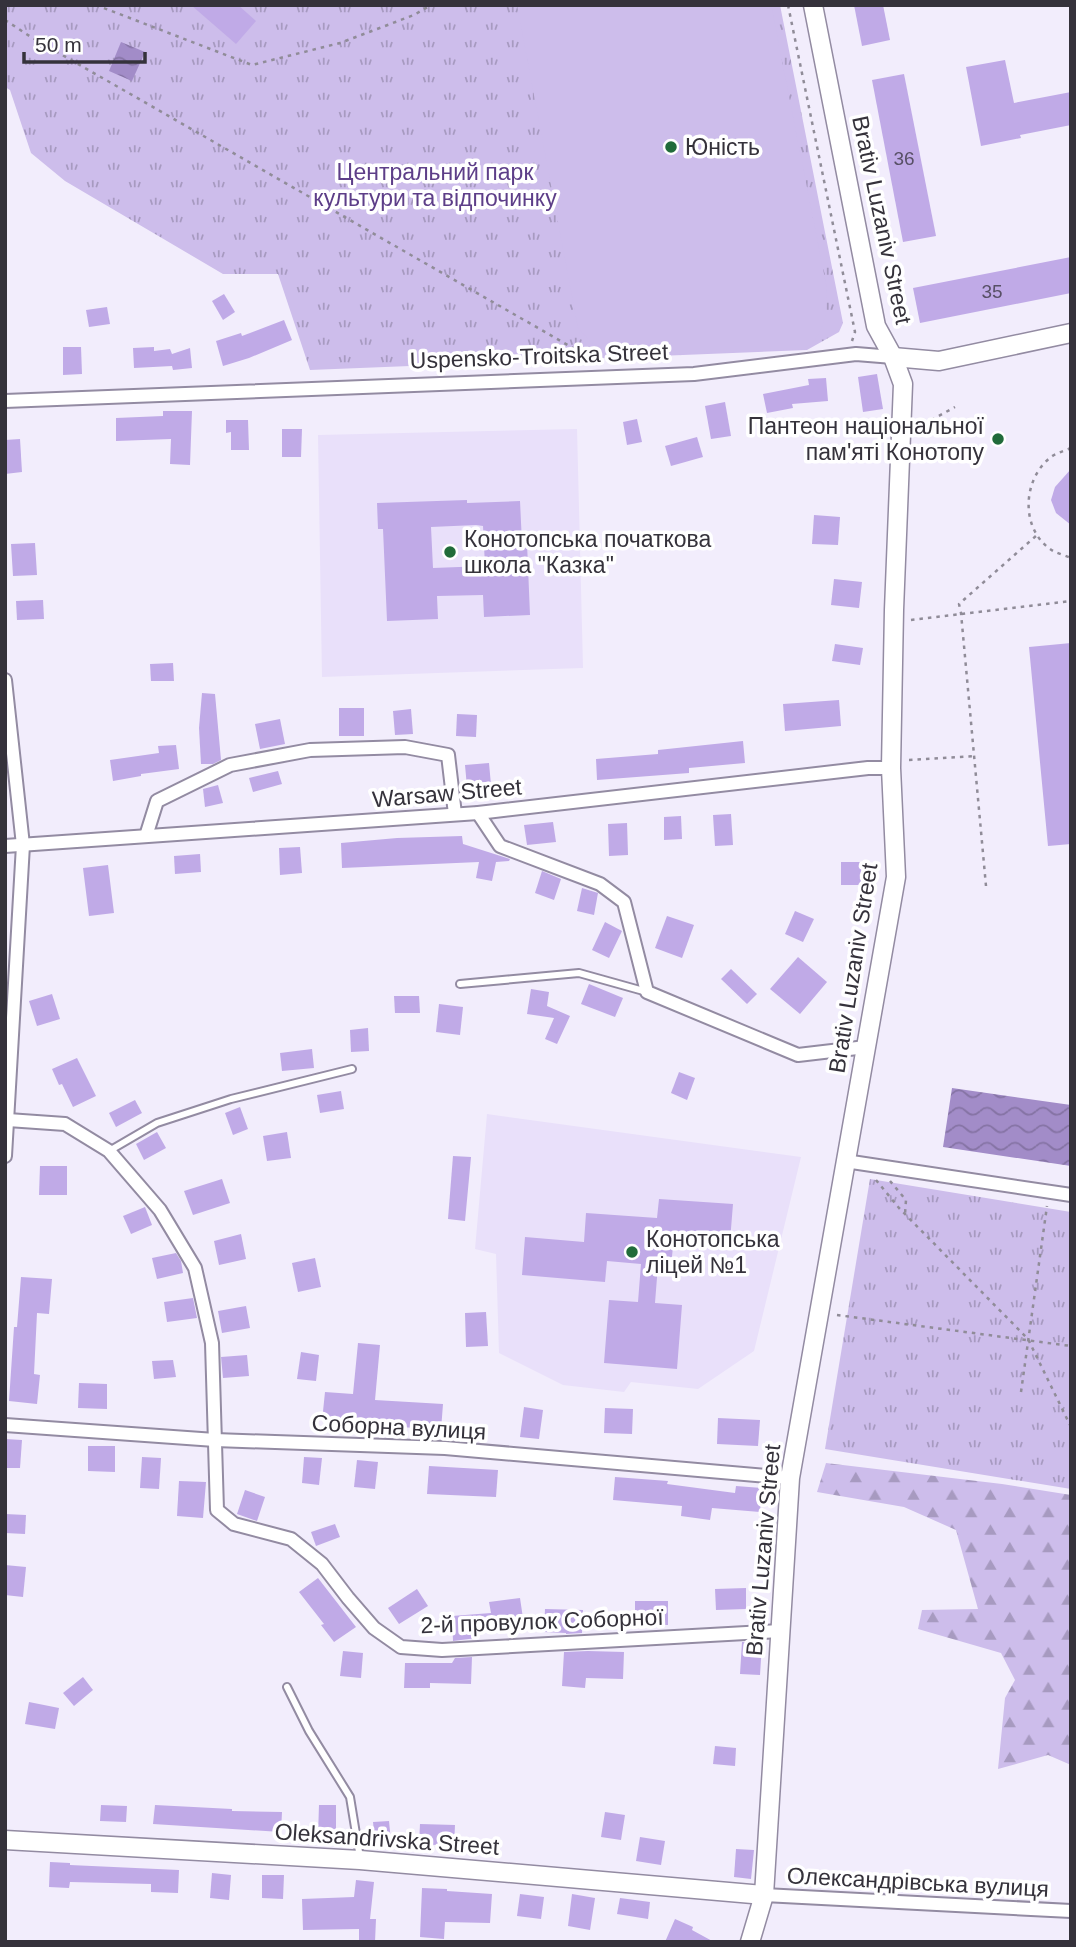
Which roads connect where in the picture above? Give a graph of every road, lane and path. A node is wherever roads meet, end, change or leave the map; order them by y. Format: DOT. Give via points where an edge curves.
graph roads {
  1 [pos="96,5"];
  2 [pos="431,5"];
  3 [pos="788,5"];
  4 [pos="813,5"];
  5 [pos="5,20"];
  6 [pos="1071,333"];
  7 [pos="844,344"];
  8 [pos="893,357"];
  9 [pos="600,363"];
  10 [pos="5,401"];
  11 [pos="955,407"];
  12 [pos="924,424"];
  13 [pos="1071,448"];
  14 [pos="1037,535"];
  15 [pos="1071,558"];
  16 [pos="1071,601"];
  17 [pos="961,613"];
  18 [pos="908,620"];
  19 [pos="5,680"];
  20 [pos="975,756"];
  21 [pos="909,760"];
  22 [pos="891,768"];
  23 [pos="478,813"];
  24 [pos="455,814"];
  25 [pos="146,836"];
  26 [pos="23,845"];
  27 [pos="5,846"];
  28 [pos="986,886"];
  29 [pos="460,984"];
  30 [pos="646,992"];
  31 [pos="866,1047"];
  32 [pos="352,1069"];
  33 [pos="8,1120"];
  34 [pos="109,1151"];
  35 [pos="5,1156"];
  36 [pos="845,1161"];
  37 [pos="875,1179"];
  38 [pos="878,1184"];
  39 [pos="1071,1195"];
  40 [pos="1047,1211"];
  41 [pos="905,1214"];
  42 [pos="836,1315"];
  43 [pos="1028,1339"];
  44 [pos="1071,1346"];
  45 [pos="1021,1392"];
  46 [pos="5,1425"];
  47 [pos="1071,1427"];
  48 [pos="215,1440"];
  49 [pos="790,1478"];
  50 [pos="780,1631"];
  51 [pos="287,1687"];
  52 [pos="5,1840"];
  53 [pos="360,1860"];
  54 [pos="764,1895"];
  55 [pos="1071,1911"];
  56 [pos="750,1942"];
  1 -- 2 [label="path" via="252,65 340,43"];
  3 -- 7 [label="path" via="855,332 853,341"];
  4 -- 8 [label="main road, Brativ Luzaniv Street" via="876,326"];
  5 -- 9 [label="path"];
  6 -- 8 [label="main road, Uspensko-Troitska Street" via="939,361"];
  8 -- 10 [label="street, Uspensko-Troitska Street" via="856,354 694,374"];
  8 -- 22 [label="main road, Brativ Luzaniv Street" via="903,384"];
  11 -- 12 [label="path"];
  13 -- 14 [label="path" via="1051,456 1036,472 1028,493 1028,515"];
  14 -- 15 [label="path" via="1053,551"];
  14 -- 17 [label="path" via="959,604"];
  16 -- 17 [label="path"];
  17 -- 18 [label="path"];
  17 -- 20 [label="path"];
  19 -- 26 [label="street"];
  20 -- 21 [label="path"];
  20 -- 28 [label="path"];
  22 -- 23 [label="street, Warsaw Street"];
  22 -- 31 [label="main road, Brativ Luzaniv Street" via="896,877"];
  23 -- 24 [label="street, Warsaw Street"];
  23 -- 30 [label="street" via="500,846 600,884 624,902"];
  24 -- 25 [label="street, Warsaw Street"];
  24 -- 25 [label="street" via="448,755 405,747 310,750 230,765 157,801"];
  25 -- 26 [label="street, Warsaw Street"];
  26 -- 27 [label="street, Warsaw Street"];
  26 -- 33 [label="street"];
  29 -- 30 [label="lane" via="579,973"];
  30 -- 31 [label="street" via="798,1055"];
  31 -- 36 [label="main road, Brativ Luzaniv Street"];
  32 -- 34 [label="lane" via="157,1123"];
  33 -- 34 [label="street, 2-й провулок Соборної" via="65,1124"];
  33 -- 35 [label="street"];
  34 -- 48 [label="street, 2-й провулок Соборної" via="160,1210 195,1268 212,1343"];
  36 -- 39 [label="street"];
  36 -- 49 [label="main road, Brativ Luzaniv Street"];
  37 -- 41 [label="path" via="887,1178 906,1200"];
  38 -- 41 [label="path"];
  40 -- 43 [label="path"];
  41 -- 43 [label="path"];
  42 -- 43 [label="path"];
  43 -- 44 [label="path"];
  43 -- 45 [label="path"];
  43 -- 47 [label="path"];
  46 -- 48 [label="street, Соборна вулиця"];
  48 -- 49 [label="street, Соборна вулиця" via="445,1448"];
  48 -- 50 [label="street, 2-й провулок Соборної" via="217,1510 234,1524 291,1539 322,1564 374,1628 401,1647 442,1650"];
  49 -- 50 [label="main road, Brativ Luzaniv Street"];
  50 -- 54 [label="main road, Brativ Luzaniv Street"];
  51 -- 53 [label="lane" via="350,1797"];
  52 -- 53 [label="main road, Oleksandrivska Street"];
  53 -- 54 [label="main road, Oleksandrivska Street"];
  54 -- 55 [label="street, Олександрівська вулиця"];
  54 -- 56 [label="main road, Brativ Luzaniv Street"];
}
